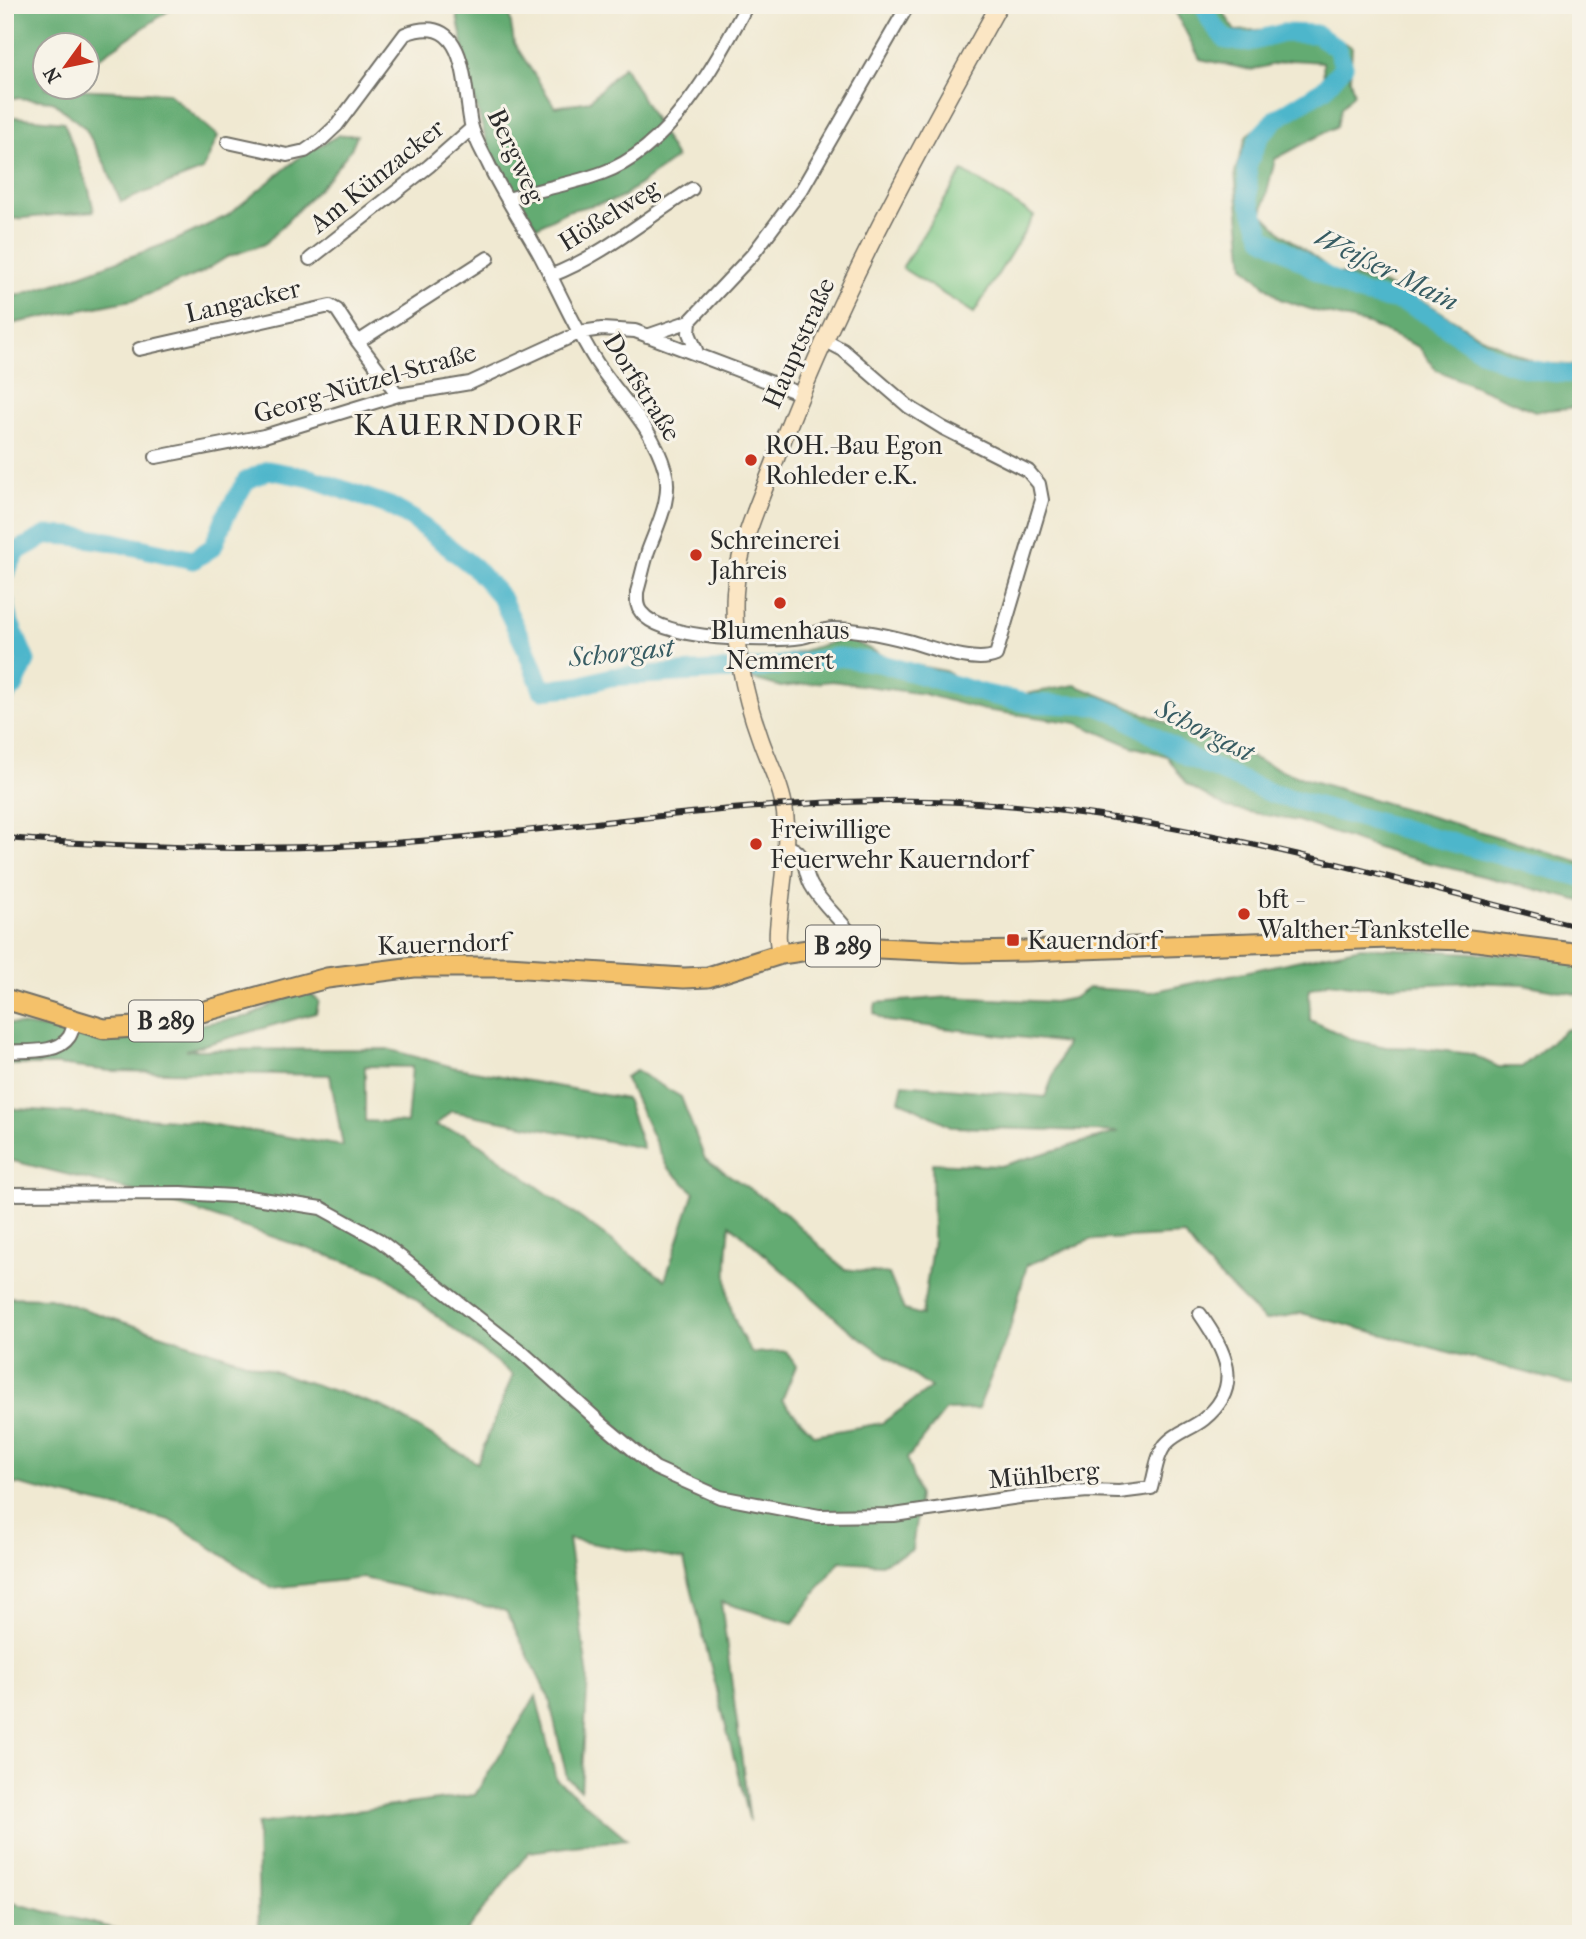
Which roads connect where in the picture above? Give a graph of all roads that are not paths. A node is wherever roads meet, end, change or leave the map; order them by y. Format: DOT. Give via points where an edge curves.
graph roads {
  1 [pos="747,5"];
  2 [pos="908,5"];
  3 [pos="999,5"];
  4 [pos="472,128"];
  5 [pos="229,142"];
  6 [pos="692,189"];
  7 [pos="509,199"];
  8 [pos="488,258"];
  9 [pos="310,259"];
  10 [pos="550,276"];
  11 [pos="690,321"];
  12 [pos="581,332"];
  13 [pos="647,336"];
  14 [pos="824,340"];
  15 [pos="358,342"];
  16 [pos="139,349"];
  17 [pos="698,355"];
  18 [pos="801,394"];
  19 [pos="398,395"];
  20 [pos="156,457"];
  21 [pos="738,647"];
  22 [pos="786,846"];
  23 [pos="853,946"];
  24 [pos="781,954"];
  25 [pos="1581,954"];
  26 [pos="5,999"];
  27 [pos="75,1021"];
  28 [pos="5,1052"];
  29 [pos="5,1194"];
  30 [pos="1200,1314"];
  1 -- 7 [label="street" via="715,62 674,120 638,155 604,173"];
  2 -- 11 [label="street" via="802,189 753,254"];
  3 -- 14 [label="main road, Hauptstraße"];
  4 -- 5 [label="street, Bergweg" via="459,55 446,34 432,29 405,34 337,125 305,151 286,155"];
  4 -- 7 [label="street, Bergweg"];
  4 -- 9 [label="street, Am Künzacker"];
  6 -- 10 [label="street, Hößelweg" via="626,236"];
  7 -- 10 [label="street, Bergweg"];
  8 -- 15 [label="street"];
  10 -- 12 [label="street, Bergweg"];
  11 -- 13 [label="street"];
  11 -- 17 [label="street"];
  12 -- 13 [label="street" via="635,331"];
  12 -- 19 [label="street, Georg-Nützel-Straße" via="470,383"];
  12 -- 21 [label="street, Dorfstraße" via="597,363 640,419 667,473 667,495 637,604 643,615 657,624"];
  13 -- 17 [label="street"];
  14 -- 18 [label="main road, Hauptstraße"];
  14 -- 21 [label="street" via="843,350 909,407 1028,471 1039,484 1042,500 996,655 944,652 906,640 832,629"];
  15 -- 16 [label="street, Langacker" via="330,306"];
  15 -- 19 [label="street, Langacker"];
  17 -- 18 [label="street"];
  18 -- 21 [label="main road, Hauptstraße" via="746,537 735,592"];
  19 -- 20 [label="street, Georg-Nützel-Straße" via="264,436"];
  21 -- 22 [label="main road, Hauptstraße" via="759,736 784,806"];
  22 -- 23 [label="street" via="797,849 810,883 853,937"];
  22 -- 24 [label="main road, Hauptstraße" via="777,936"];
  23 -- 24 [label="main road, Kauerndorf / B 289"];
  23 -- 25 [label="main road, Kauerndorf / B 289" via="1026,951 1389,938 1469,940"];
  24 -- 27 [label="main road, Kauerndorf / B 289" via="708,977 684,978 414,967 327,978 150,1026 104,1030"];
  26 -- 27 [label="main road, B 289"];
  27 -- 28 [label="street" via="69,1037 52,1049"];
  29 -- 30 [label="street, Mühlberg" via="181,1193 321,1208 379,1240 523,1353 655,1468 719,1497 819,1516 894,1515 1019,1497 1151,1488 1166,1443 1215,1409 1227,1387 1223,1351"];
}
